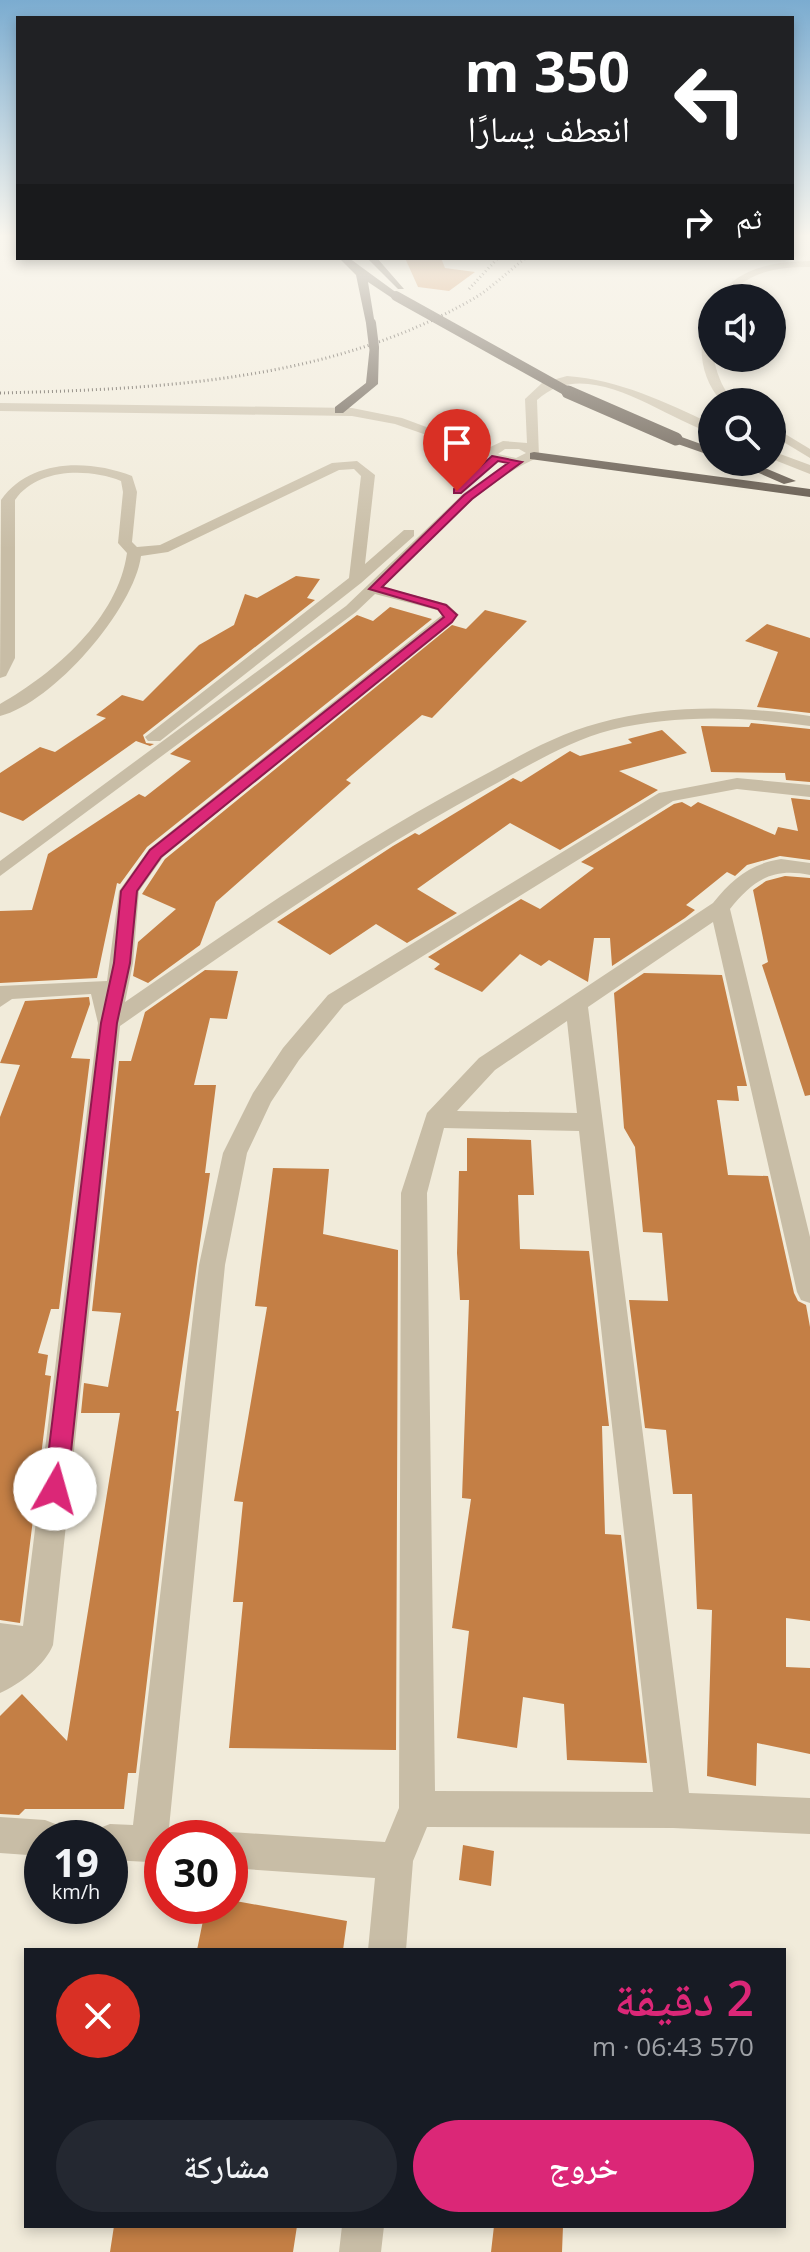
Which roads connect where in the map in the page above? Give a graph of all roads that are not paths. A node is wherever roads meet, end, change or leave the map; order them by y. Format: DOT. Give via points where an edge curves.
graph roads {
  1 [pos="373,339"];
  2 [pos="477,339"];
  3 [pos="0,407"];
  4 [pos="342,407"];
  5 [pos="530,421"];
  6 [pos="698,423"];
  7 [pos="786,436"];
  8 [pos="682,437"];
  9 [pos="786,439"];
  10 [pos="698,440"];
  11 [pos="789,441"];
  12 [pos="698,445"];
  13 [pos="810,445"];
  14 [pos="786,447"];
  15 [pos="500,451"];
  16 [pos="810,454"];
  17 [pos="528,456"];
  18 [pos="786,463"];
  19 [pos="786,470"];
  20 [pos="786,473"];
  21 [pos="6,474"];
  22 [pos="45,474"];
  23 [pos="810,479"];
  24 [pos="134,552"];
  25 [pos="365,584"];
  26 [pos="0,673"];
  27 [pos="0,711"];
  28 [pos="810,721"];
  29 [pos="810,791"];
  30 [pos="0,857"];
  31 [pos="810,869"];
  32 [pos="0,870"];
  33 [pos="720,908"];
  34 [pos="0,1000"];
  35 [pos="576,1002"];
  36 [pos="109,1023"];
  37 [pos="435,1119"];
  38 [pos="590,1122"];
  39 [pos="810,1292"];
  40 [pos="0,1639"];
  41 [pos="37,1645"];
  42 [pos="0,1676"];
  43 [pos="417,1809"];
  44 [pos="673,1810"];
  45 [pos="810,1816"];
  46 [pos="157,1820"];
  47 [pos="0,1835"];
  48 [pos="24,1837"];
  49 [pos="248,1851"];
  50 [pos="395,1861"];
  51 [pos="387,1948"];
  52 [pos="363,2228"];
  53 [pos="360,2252"];
  1 -- 4 [label="highway, bridge" via="372,384"];
  2 -- 8 [label="highway, bridge" via="554,386"];
  3 -- 4 [label="street"];
  4 -- 15 [label="street"];
  5 -- 6 [label="street" via="531,399 539,389 582,380 627,391"];
  5 -- 15 [label="street"];
  5 -- 17 [label="street"];
  7 -- 13 [label="street"];
  8 -- 10 [label="highway"];
  8 -- 12 [label="highway"];
  9 -- 11 [label="street"];
  11 -- 14 [label="street"];
  11 -- 16 [label="street"];
  15 -- 17 [label="street"];
  15 -- 17 [label="street"];
  15 -- 25 [label="street"];
  17 -- 23 [label="highway"];
  17 -- 25 [label="street" via="468,497"];
  18 -- 23 [label="street"];
  19 -- 23 [label="highway"];
  20 -- 23 [label="highway"];
  21 -- 22 [label="street"];
  22 -- 24 [label="street" via="93,469 127,479 125,543"];
  22 -- 26 [label="street" via="18,486 8,500 7,658"];
  24 -- 25 [label="street" via="163,549 337,466 357,465 368,475"];
  24 -- 27 [label="street" via="135,569 127,587 82,645 34,692"];
  25 -- 30 [label="street"];
  25 -- 32 [label="street"];
  25 -- 36 [label="street" via="442,607 451,615 143,866 129,891"];
  28 -- 36 [label="street" via="710,712 640,719 574,736 373,844"];
  29 -- 46 [label="street" via="745,782 700,786 666,797 336,1000 261,1099 235,1153 212,1265"];
  31 -- 33 [label="street" via="763,867 740,882"];
  33 -- 35 [label="street"];
  33 -- 39 [label="street"];
  34 -- 36 [label="street" via="6,992 100,986"];
  35 -- 37 [label="street" via="487,1064"];
  35 -- 38 [label="street"];
  36 -- 41 [label="street"];
  37 -- 38 [label="street"];
  37 -- 43 [label="street" via="414,1193"];
  38 -- 44 [label="street"];
  40 -- 41 [label="street"];
  41 -- 42 [label="street"];
  43 -- 44 [label="street"];
  43 -- 50 [label="street"];
  44 -- 45 [label="street"];
  47 -- 48 [label="street"];
  49 -- 50 [label="street"];
  50 -- 51 [label="street"];
  52 -- 53 [label="street"];
}
